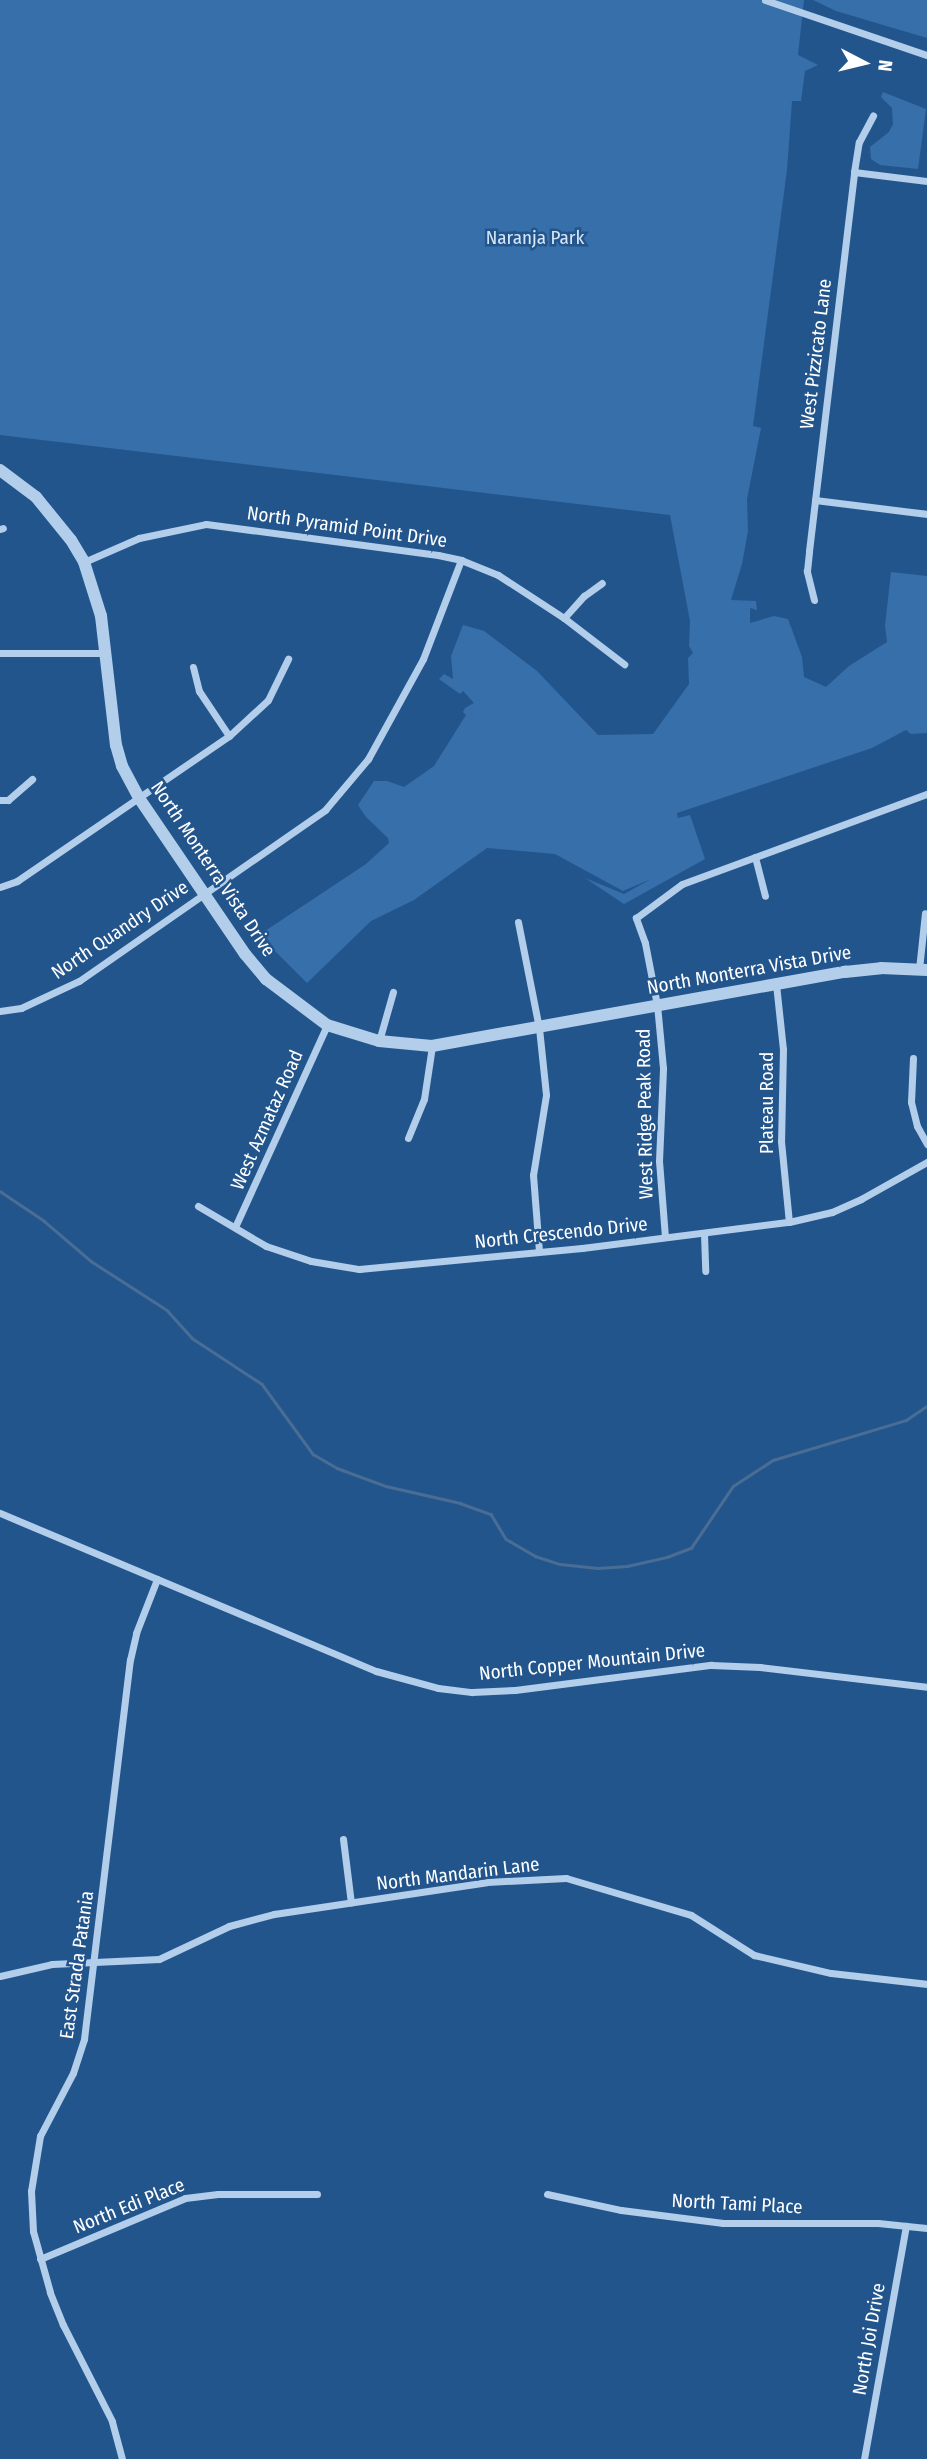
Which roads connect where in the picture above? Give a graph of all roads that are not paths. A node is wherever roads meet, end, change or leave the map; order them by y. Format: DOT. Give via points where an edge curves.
graph roads {
  1 [pos="765,0"];
  2 [pos="927,55"];
  3 [pos="873,116"];
  4 [pos="854,172"];
  5 [pos="927,181"];
  6 [pos="0,470"];
  7 [pos="815,500"];
  8 [pos="927,514"];
  9 [pos="461,560"];
  10 [pos="83,562"];
  11 [pos="602,583"];
  12 [pos="814,600"];
  13 [pos="564,618"];
  14 [pos="0,653"];
  15 [pos="106,653"];
  16 [pos="288,659"];
  17 [pos="624,664"];
  18 [pos="193,667"];
  19 [pos="229,736"];
  20 [pos="32,779"];
  21 [pos="927,794"];
  22 [pos="139,798"];
  23 [pos="0,800"];
  24 [pos="755,857"];
  25 [pos="0,887"];
  26 [pos="204,893"];
  27 [pos="765,896"];
  28 [pos="925,913"];
  29 [pos="518,922"];
  30 [pos="923,969"];
  31 [pos="776,984"];
  32 [pos="393,992"];
  33 [pos="657,1005"];
  34 [pos="0,1011"];
  35 [pos="327,1025"];
  36 [pos="539,1028"];
  37 [pos="379,1041"];
  38 [pos="432,1046"];
  39 [pos="913,1058"];
  40 [pos="408,1138"];
  41 [pos="927,1144"];
  42 [pos="927,1162"];
  43 [pos="198,1206"];
  44 [pos="789,1222"];
  45 [pos="235,1227"];
  46 [pos="704,1234"];
  47 [pos="665,1237"];
  48 [pos="539,1251"];
  49 [pos="705,1271"];
  50 [pos="0,1513"];
  51 [pos="158,1579"];
  52 [pos="927,1686"];
  53 [pos="343,1839"];
  54 [pos="351,1903"];
  55 [pos="96,1962"];
  56 [pos="0,1976"];
  57 [pos="927,1984"];
  58 [pos="317,2194"];
  59 [pos="547,2194"];
  60 [pos="906,2225"];
  61 [pos="927,2228"];
  62 [pos="40,2259"];
  63 [pos="122,2459"];
  64 [pos="864,2459"];
  1 -- 2 [label="street"];
  3 -- 4 [label="street, West Pizzicato Lane" via="859,142"];
  4 -- 5 [label="street"];
  4 -- 7 [label="street, West Pizzicato Lane"];
  6 -- 10 [label="street, North Monterra Vista Drive" via="36,497"];
  7 -- 8 [label="street"];
  7 -- 12 [label="street, West Pizzicato Lane" via="807,571"];
  9 -- 10 [label="street, North Pyramid Point Drive" via="206,524 139,538"];
  9 -- 13 [label="street, North Pyramid Point Drive" via="498,575"];
  9 -- 26 [label="street, North Quandry Drive" via="423,659 368,759 325,810"];
  10 -- 15 [label="street, North Monterra Vista Drive" via="101,616"];
  11 -- 13 [label="street"];
  13 -- 17 [label="street, North Pyramid Point Drive"];
  14 -- 15 [label="street"];
  15 -- 22 [label="street, North Monterra Vista Drive" via="116,746"];
  16 -- 19 [label="street" via="268,700"];
  18 -- 19 [label="street" via="199,691"];
  19 -- 22 [label="street"];
  20 -- 23 [label="street" via="8,800"];
  21 -- 24 [label="street"];
  22 -- 25 [label="street" via="17,881"];
  22 -- 26 [label="street, North Monterra Vista Drive"];
  24 -- 27 [label="street"];
  24 -- 33 [label="street, West Ridge Peak Road" via="682,884 636,918"];
  26 -- 34 [label="street, North Quandry Drive" via="79,981 21,1009"];
  26 -- 35 [label="street, North Monterra Vista Drive" via="266,979"];
  28 -- 30 [label="street"];
  29 -- 36 [label="street"];
  30 -- 31 [label="street, North Monterra Vista Drive" via="845,972"];
  31 -- 33 [label="street, North Monterra Vista Drive"];
  31 -- 44 [label="street, Plateau Road" via="783,1049 781,1141"];
  32 -- 37 [label="street"];
  33 -- 36 [label="street, North Monterra Vista Drive"];
  33 -- 47 [label="street, West Ridge Peak Road" via="663,1068 659,1161"];
  35 -- 37 [label="street, North Monterra Vista Drive"];
  35 -- 45 [label="street, West Azmataz Road"];
  36 -- 38 [label="street, North Monterra Vista Drive"];
  36 -- 48 [label="street" via="547,1095 533,1175"];
  37 -- 38 [label="street, North Monterra Vista Drive"];
  38 -- 40 [label="street" via="424,1099"];
  39 -- 41 [label="street" via="911,1102"];
  42 -- 44 [label="street, North Crescendo Drive" via="832,1212"];
  43 -- 45 [label="street, North Crescendo Drive"];
  44 -- 46 [label="street, North Crescendo Drive"];
  45 -- 48 [label="street, North Crescendo Drive" via="266,1246 311,1261 359,1269"];
  46 -- 47 [label="street, North Crescendo Drive"];
  46 -- 49 [label="street"];
  47 -- 48 [label="street, North Crescendo Drive"];
  50 -- 51 [label="street, North Copper Mountain Drive"];
  51 -- 52 [label="street, North Copper Mountain Drive" via="376,1671 438,1688 515,1690 711,1665"];
  51 -- 55 [label="street, East Strada Patania" via="130,1660"];
  53 -- 54 [label="street, North Mandarin Lane"];
  54 -- 55 [label="street, North Mandarin Lane" via="246,1920 159,1959"];
  54 -- 57 [label="street, North Mandarin Lane" via="487,1882 566,1878 691,1915 754,1955 831,1973"];
  55 -- 56 [label="street, North Mandarin Lane" via="35,1966"];
  55 -- 62 [label="street, East Strada Patania" via="82,2049 40,2136 34,2160 31,2215"];
  58 -- 62 [label="street, North Edi Place" via="185,2198"];
  59 -- 60 [label="street, North Tami Place" via="621,2210 723,2223"];
  60 -- 61 [label="street, North Tami Place"];
  60 -- 64 [label="street, North Joi Drive"];
  62 -- 63 [label="street, East Strada Patania" via="63,2325 112,2421"];
}
